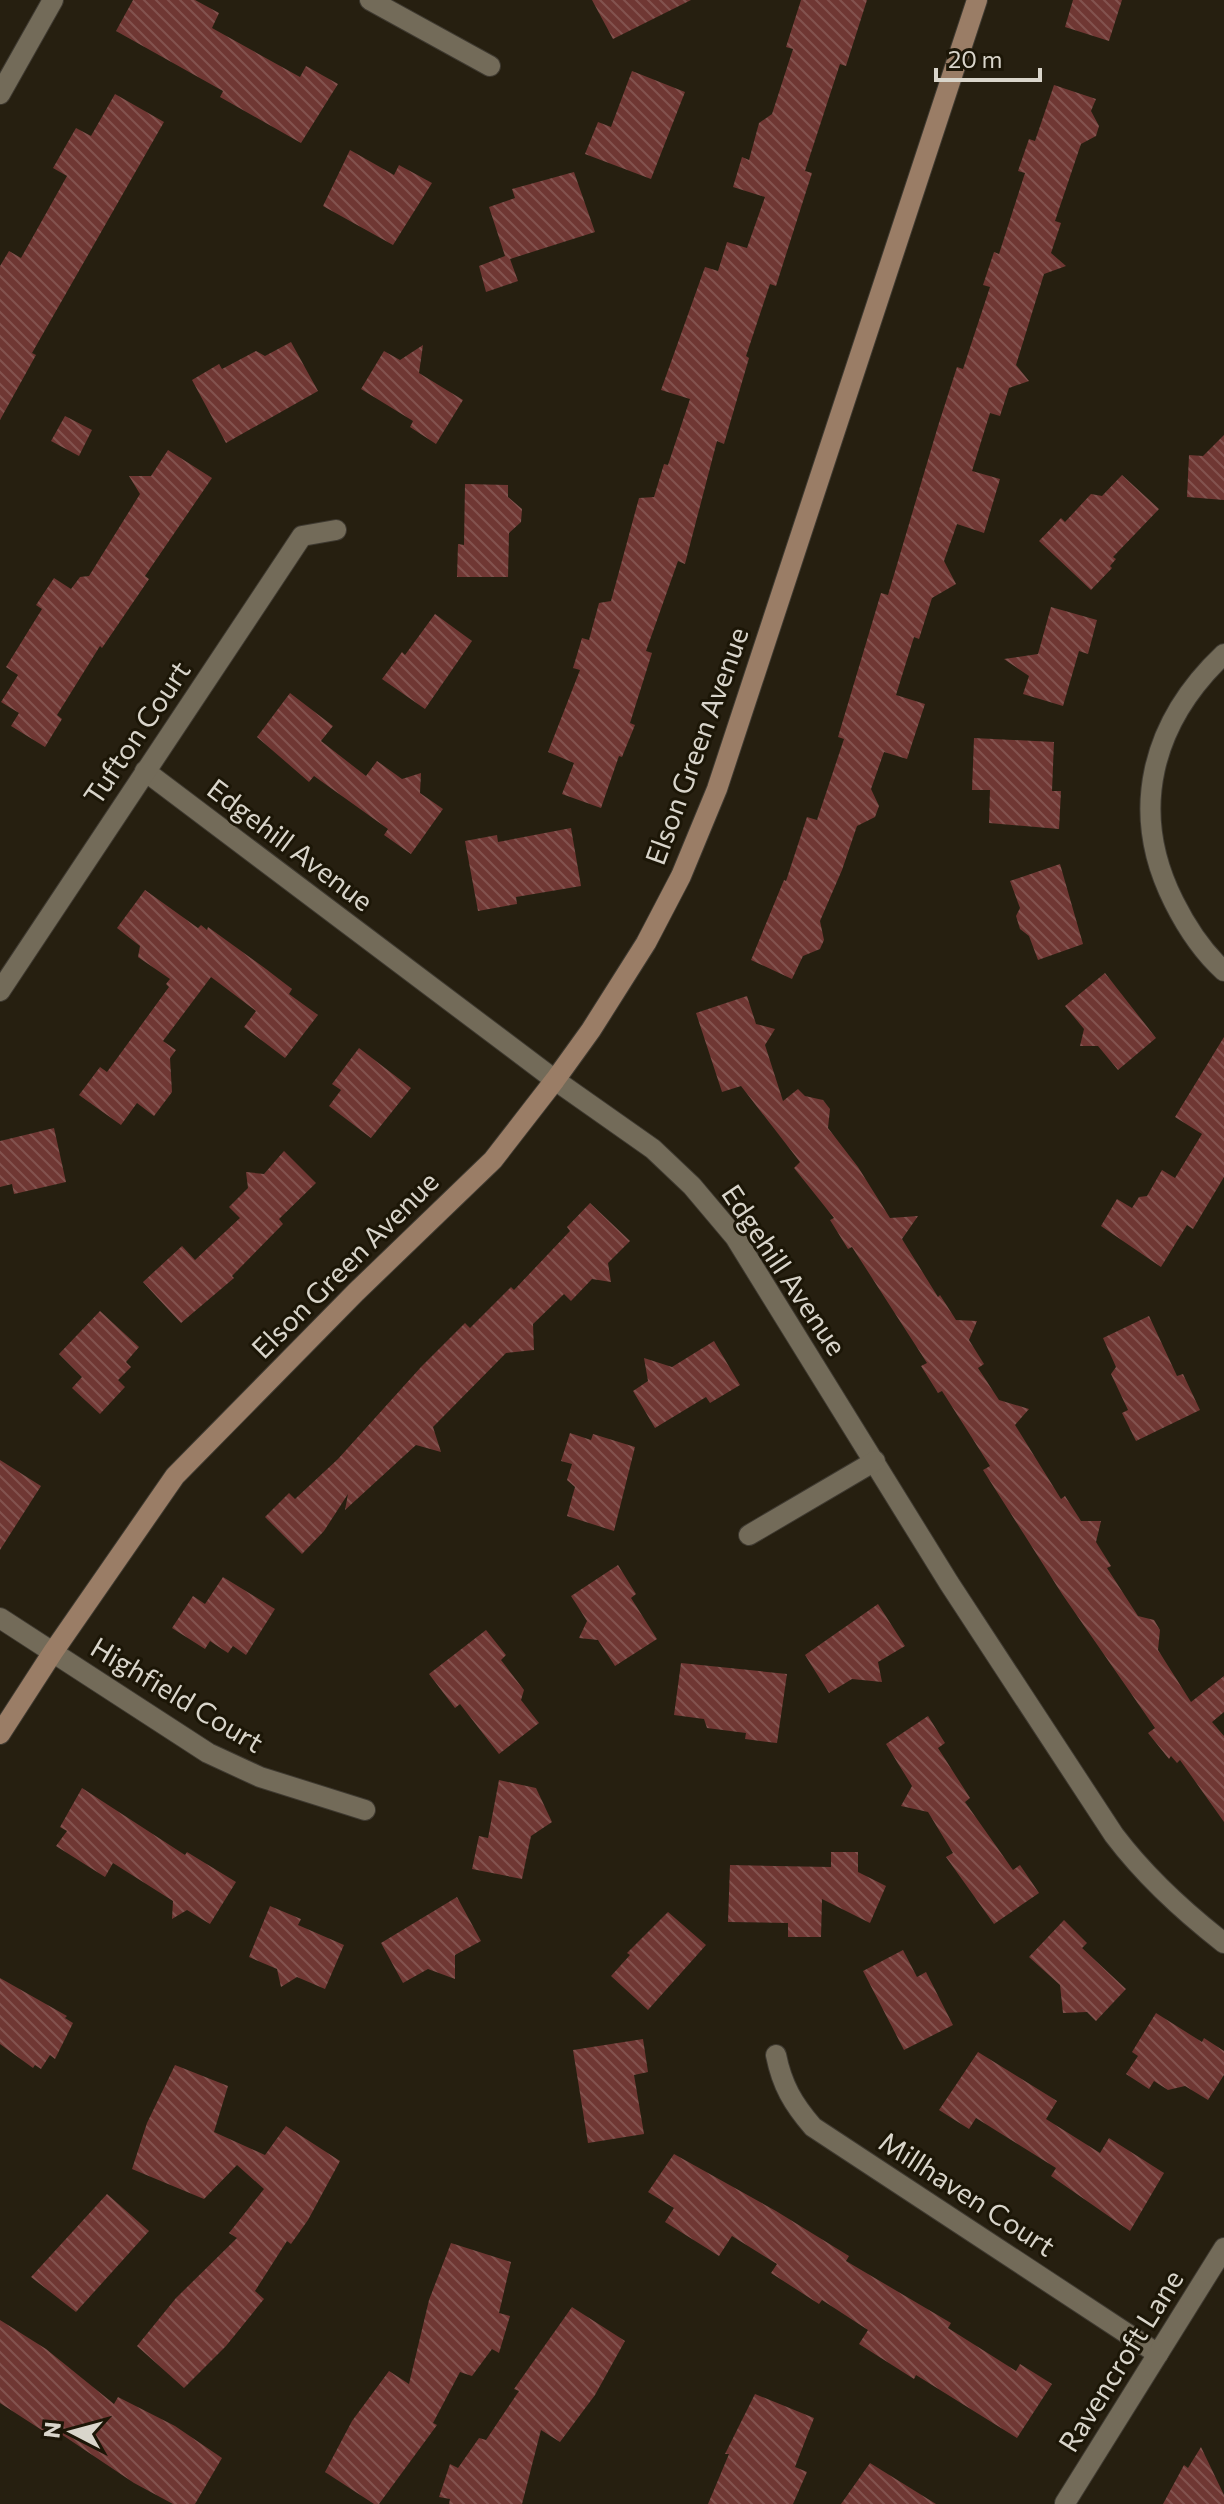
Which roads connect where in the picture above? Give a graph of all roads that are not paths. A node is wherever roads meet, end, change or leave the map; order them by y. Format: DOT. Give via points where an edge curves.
graph roads {
  1 [pos="53,0"];
  2 [pos="370,0"];
  3 [pos="977,0"];
  4 [pos="490,66"];
  5 [pos="0,94"];
  6 [pos="336,530"];
  7 [pos="1224,654"];
  8 [pos="145,771"];
  9 [pos="1224,971"];
  10 [pos="0,991"];
  11 [pos="555,1080"];
  12 [pos="875,1461"];
  13 [pos="749,1535"];
  14 [pos="0,1618"];
  15 [pos="53,1652"];
  16 [pos="0,1734"];
  17 [pos="365,1810"];
  18 [pos="1224,1943"];
  19 [pos="776,2055"];
  20 [pos="1224,2248"];
  21 [pos="1158,2354"];
  22 [pos="1065,2503"];
  1 -- 5 [label="street"];
  2 -- 4 [label="street"];
  3 -- 11 [label="street, Elson Green Avenue" via="717,789 646,943"];
  6 -- 8 [label="street, Tufton Court" via="302,536"];
  7 -- 9 [label="street" via="1202,674 1178,709 1161,747 1149,822 1171,897 1185,924"];
  8 -- 10 [label="street, Tufton Court"];
  8 -- 11 [label="street, Edgehill Avenue"];
  11 -- 12 [label="street, Edgehill Avenue" via="653,1149 735,1237"];
  11 -- 15 [label="street, Elson Green Avenue" via="493,1160 175,1476"];
  12 -- 13 [label="street"];
  12 -- 18 [label="street, Edgehill Avenue" via="1114,1835 1174,1902"];
  14 -- 15 [label="street, Highfield Court"];
  15 -- 16 [label="street, Elson Green Avenue"];
  15 -- 17 [label="street, Highfield Court" via="208,1753 260,1777"];
  19 -- 21 [label="street, Millhaven Court" via="793,2104 813,2127"];
  20 -- 21 [label="street, Ravencroft Lane"];
  21 -- 22 [label="street, Ravencroft Lane"];
}
